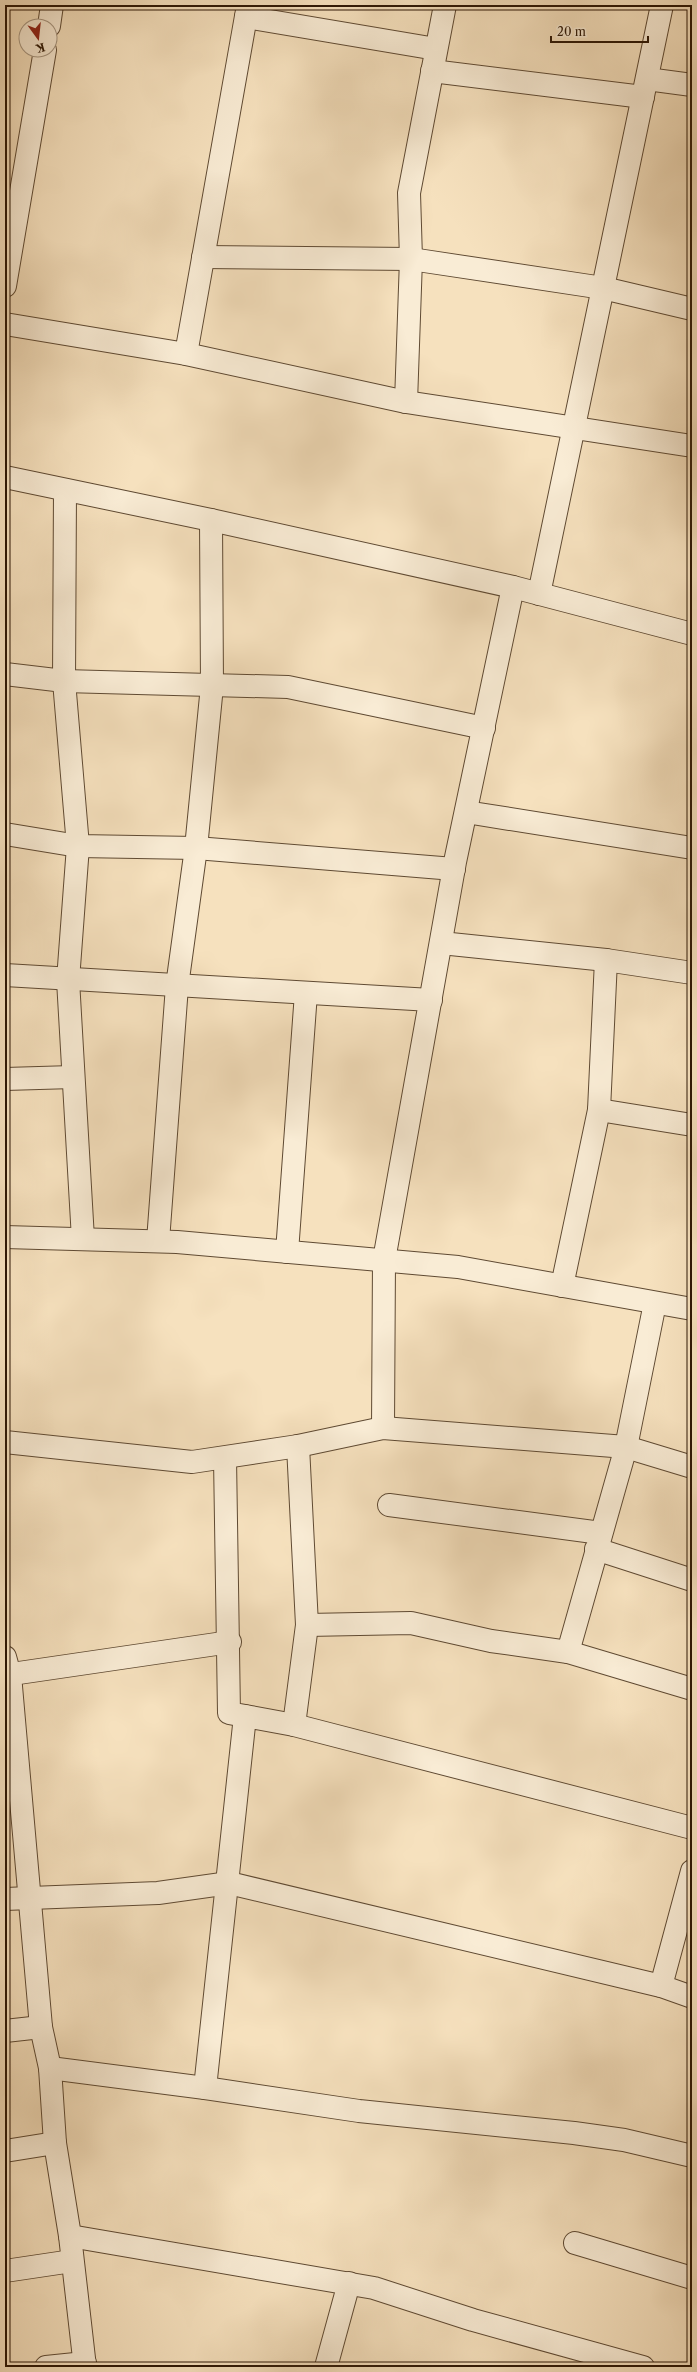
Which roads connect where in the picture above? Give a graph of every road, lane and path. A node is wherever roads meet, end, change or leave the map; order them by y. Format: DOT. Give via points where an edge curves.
graph roads {
  1 [pos="52,5"];
  2 [pos="445,5"];
  3 [pos="662,5"];
  4 [pos="247,11"];
  5 [pos="50,18"];
  6 [pos="436,49"];
  7 [pos="44,58"];
  8 [pos="432,70"];
  9 [pos="692,85"];
  10 [pos="645,88"];
  11 [pos="8,254"];
  12 [pos="203,257"];
  13 [pos="411,259"];
  14 [pos="5,286"];
  15 [pos="603,288"];
  16 [pos="692,309"];
  17 [pos="5,324"];
  18 [pos="186,354"];
  19 [pos="406,402"];
  20 [pos="574,427"];
  21 [pos="692,446"];
  22 [pos="5,477"];
  23 [pos="65,490"];
  24 [pos="211,520"];
  25 [pos="513,587"];
  26 [pos="539,594"];
  27 [pos="692,634"];
  28 [pos="5,674"];
  29 [pos="64,681"];
  30 [pos="212,686"];
  31 [pos="484,728"];
  32 [pos="466,812"];
  33 [pos="5,834"];
  34 [pos="78,846"];
  35 [pos="196,848"];
  36 [pos="692,848"];
  37 [pos="454,869"];
  38 [pos="441,943"];
  39 [pos="606,960"];
  40 [pos="692,973"];
  41 [pos="5,975"];
  42 [pos="68,980"];
  43 [pos="177,986"];
  44 [pos="306,993"];
  45 [pos="431,1000"];
  46 [pos="73,1077"];
  47 [pos="5,1079"];
  48 [pos="599,1110"];
  49 [pos="692,1125"];
  50 [pos="5,1237"];
  51 [pos="83,1239"];
  52 [pos="158,1241"];
  53 [pos="287,1252"];
  54 [pos="384,1260"];
  55 [pos="562,1286"];
  56 [pos="655,1302"];
  57 [pos="692,1309"];
  58 [pos="383,1428"];
  59 [pos="5,1442"];
  60 [pos="298,1446"];
  61 [pos="626,1447"];
  62 [pos="225,1458"];
  63 [pos="692,1467"];
  64 [pos="389,1505"];
  65 [pos="598,1541"];
  66 [pos="692,1580"];
  67 [pos="307,1625"];
  68 [pos="230,1642"];
  69 [pos="568,1652"];
  70 [pos="7,1669"];
  71 [pos="692,1689"];
  72 [pos="245,1716"];
  73 [pos="294,1725"];
  74 [pos="692,1828"];
  75 [pos="692,1873"];
  76 [pos="229,1882"];
  77 [pos="5,1899"];
  78 [pos="31,1899"];
  79 [pos="661,1986"];
  80 [pos="692,1997"];
  81 [pos="41,2027"];
  82 [pos="5,2031"];
  83 [pos="50,2068"];
  84 [pos="205,2088"];
  85 [pos="55,2143"];
  86 [pos="5,2152"];
  87 [pos="692,2156"];
  88 [pos="70,2236"];
  89 [pos="575,2244"];
  90 [pos="72,2261"];
  91 [pos="5,2271"];
  92 [pos="692,2278"];
  93 [pos="349,2283"];
  94 [pos="85,2365"];
  95 [pos="46,2367"];
  96 [pos="326,2367"];
  97 [pos="643,2367"];
  1 -- 5 [label="street"];
  2 -- 6 [label="street"];
  3 -- 10 [label="street"];
  4 -- 6 [label="street"];
  4 -- 12 [label="street"];
  6 -- 8 [label="street"];
  7 -- 11 [label="street"];
  8 -- 10 [label="street"];
  8 -- 13 [label="street" via="409,193"];
  9 -- 10 [label="street"];
  10 -- 15 [label="street"];
  11 -- 14 [label="street"];
  12 -- 13 [label="street"];
  12 -- 18 [label="street"];
  13 -- 15 [label="street"];
  13 -- 19 [label="street"];
  15 -- 16 [label="street"];
  15 -- 20 [label="street"];
  17 -- 18 [label="street"];
  18 -- 19 [label="street"];
  19 -- 20 [label="street"];
  20 -- 21 [label="street"];
  20 -- 26 [label="street"];
  22 -- 23 [label="street"];
  23 -- 24 [label="street"];
  23 -- 29 [label="street"];
  24 -- 25 [label="street"];
  24 -- 30 [label="street"];
  25 -- 26 [label="street"];
  25 -- 31 [label="street"];
  26 -- 27 [label="street"];
  28 -- 29 [label="street"];
  29 -- 30 [label="street"];
  29 -- 34 [label="street"];
  30 -- 31 [label="street" via="288,687"];
  30 -- 35 [label="street"];
  31 -- 32 [label="street"];
  32 -- 36 [label="street"];
  32 -- 37 [label="street"];
  33 -- 34 [label="street"];
  34 -- 35 [label="street"];
  34 -- 42 [label="street"];
  35 -- 37 [label="street"];
  35 -- 43 [label="street"];
  37 -- 38 [label="street"];
  38 -- 39 [label="street"];
  38 -- 45 [label="street"];
  39 -- 40 [label="street"];
  39 -- 48 [label="street"];
  41 -- 42 [label="street"];
  42 -- 43 [label="street"];
  42 -- 46 [label="street"];
  43 -- 44 [label="street"];
  43 -- 52 [label="street"];
  44 -- 45 [label="street"];
  44 -- 53 [label="street"];
  45 -- 54 [label="street"];
  46 -- 47 [label="street"];
  46 -- 51 [label="street"];
  48 -- 49 [label="street"];
  48 -- 55 [label="street"];
  50 -- 51 [label="street"];
  51 -- 52 [label="street"];
  52 -- 53 [label="street"];
  53 -- 54 [label="street"];
  54 -- 55 [label="street" via="458,1267"];
  54 -- 58 [label="street"];
  55 -- 56 [label="street"];
  56 -- 57 [label="street"];
  56 -- 61 [label="street"];
  58 -- 60 [label="street"];
  58 -- 61 [label="street"];
  59 -- 62 [label="street" via="192,1462"];
  60 -- 62 [label="street"];
  60 -- 67 [label="street"];
  61 -- 63 [label="street"];
  61 -- 65 [label="street"];
  62 -- 68 [label="street"];
  64 -- 65 [label="street"];
  65 -- 66 [label="street"];
  65 -- 69 [label="street"];
  67 -- 69 [label="street" via="412,1623 491,1641"];
  67 -- 73 [label="street"];
  68 -- 70 [label="street"];
  68 -- 72 [label="street" via="229,1713"];
  69 -- 71 [label="street"];
  70 -- 78 [label="street"];
  72 -- 73 [label="street"];
  72 -- 76 [label="street"];
  73 -- 74 [label="street"];
  75 -- 79 [label="street"];
  76 -- 78 [label="street" via="158,1893"];
  76 -- 79 [label="street"];
  76 -- 84 [label="street"];
  77 -- 78 [label="street"];
  78 -- 81 [label="street"];
  79 -- 80 [label="street"];
  81 -- 82 [label="street"];
  81 -- 83 [label="street"];
  83 -- 84 [label="street"];
  83 -- 85 [label="street"];
  84 -- 87 [label="street" via="358,2111 624,2140"];
  85 -- 86 [label="street"];
  85 -- 88 [label="street"];
  88 -- 90 [label="street"];
  88 -- 93 [label="street"];
  89 -- 92 [label="street"];
  90 -- 91 [label="street"];
  90 -- 94 [label="street"];
  93 -- 96 [label="street"];
  93 -- 97 [label="street" via="374,2288 473,2320"];
  94 -- 95 [label="street"];
}
